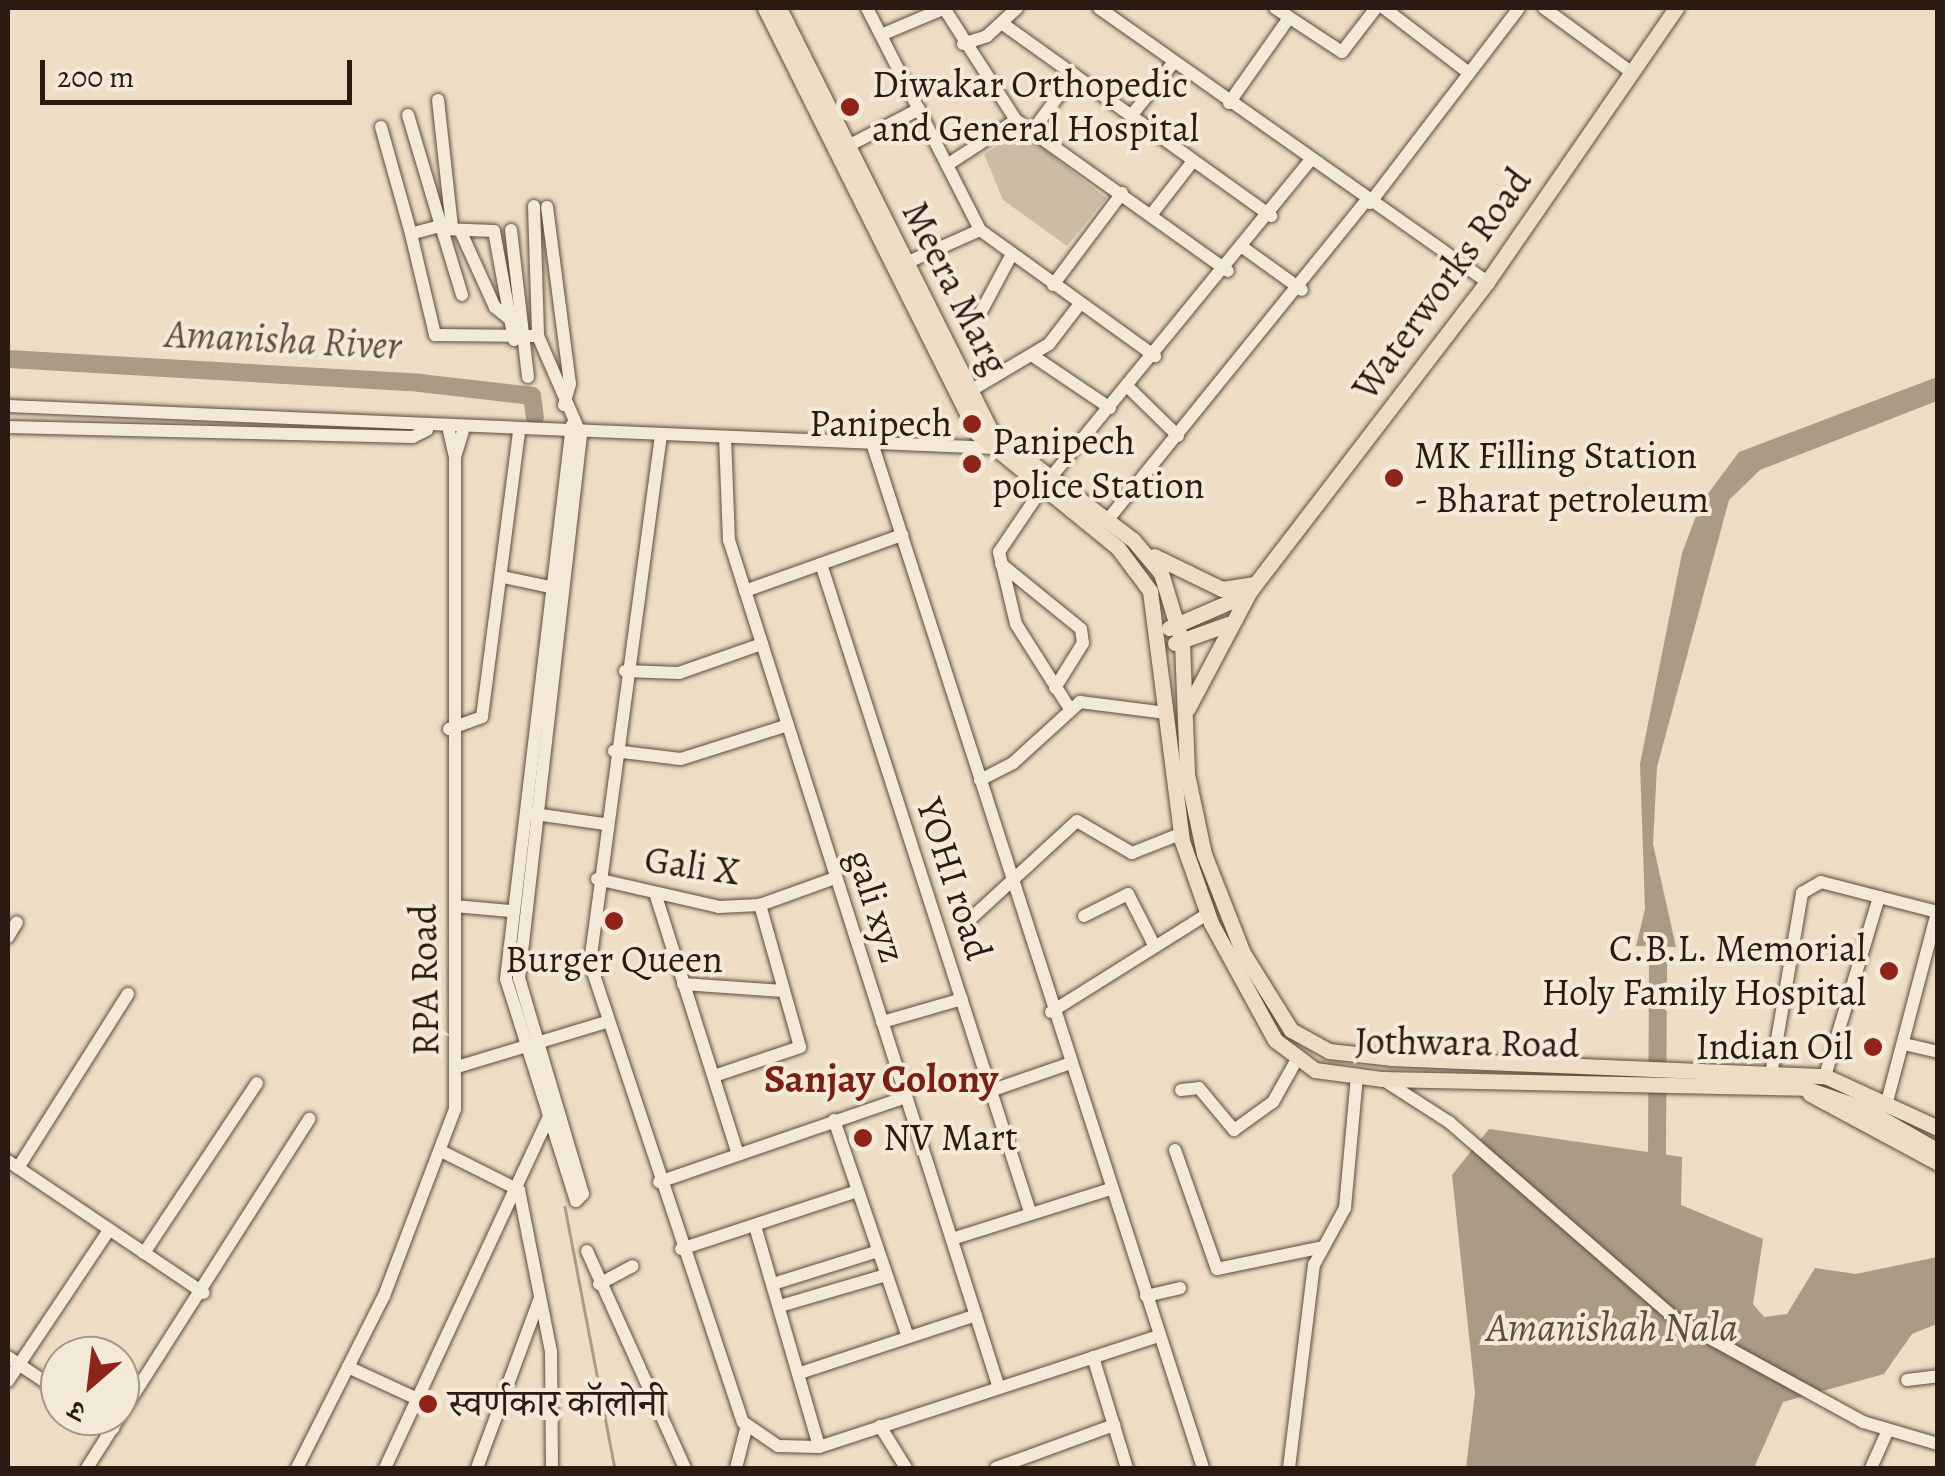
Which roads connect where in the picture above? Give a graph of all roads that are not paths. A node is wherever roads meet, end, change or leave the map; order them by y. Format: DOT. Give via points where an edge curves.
graph roads {
  1 [pos="765,8"];
  2 [pos="778,8"];
  3 [pos="867,8"];
  4 [pos="944,8"];
  5 [pos="1016,8"];
  6 [pos="1100,8"];
  7 [pos="1275,8"];
  8 [pos="1376,8"];
  9 [pos="1384,8"];
  10 [pos="1519,8"];
  11 [pos="1544,8"];
  12 [pos="1676,8"];
  13 [pos="1289,18"];
  14 [pos="1003,24"];
  15 [pos="881,35"];
  16 [pos="963,44"];
  17 [pos="1174,62"];
  18 [pos="1631,72"];
  19 [pos="1469,73"];
  20 [pos="1074,75"];
  21 [pos="438,100"];
  22 [pos="1230,104"];
  23 [pos="919,109"];
  24 [pos="408,115"];
  25 [pos="1130,116"];
  26 [pos="1016,120"];
  27 [pos="381,128"];
  28 [pos="1033,130"];
  29 [pos="848,146"];
  30 [pos="1193,161"];
  31 [pos="1310,161"];
  32 [pos="947,165"];
  33 [pos="1122,193"];
  34 [pos="1368,202"];
  35 [pos="1151,215"];
  36 [pos="1270,216"];
  37 [pos="448,228"];
  38 [pos="511,230"];
  39 [pos="980,230"];
  40 [pos="411,234"];
  41 [pos="1245,249"];
  42 [pos="1012,254"];
  43 [pos="906,263"];
  44 [pos="1228,271"];
  45 [pos="1487,282"];
  46 [pos="1053,285"];
  47 [pos="1302,290"];
  48 [pos="462,295"];
  49 [pos="1079,305"];
  50 [pos="982,312"];
  51 [pos="510,320"];
  52 [pos="525,339"];
  53 [pos="1033,356"];
  54 [pos="1154,356"];
  55 [pos="528,378"];
  56 [pos="1128,388"];
  57 [pos="970,392"];
  58 [pos="564,405"];
  59 [pos="8,406"];
  60 [pos="1110,408"];
  61 [pos="8,427"];
  62 [pos="428,430"];
  63 [pos="456,431"];
  64 [pos="574,432"];
  65 [pos="519,434"];
  66 [pos="661,434"];
  67 [pos="1178,436"];
  68 [pos="725,437"];
  69 [pos="872,443"];
  70 [pos="988,448"];
  71 [pos="1008,450"];
  72 [pos="1044,486"];
  73 [pos="1106,522"];
  74 [pos="902,535"];
  75 [pos="1138,545"];
  76 [pos="821,564"];
  77 [pos="1001,564"];
  78 [pos="503,577"];
  79 [pos="1253,588"];
  80 [pos="560,589"];
  81 [pos="746,591"];
  82 [pos="1231,622"];
  83 [pos="1180,635"];
  84 [pos="1162,637"];
  85 [pos="762,644"];
  86 [pos="625,671"];
  87 [pos="1055,688"];
  88 [pos="1068,706"];
  89 [pos="1186,712"];
  90 [pos="1166,713"];
  91 [pos="788,724"];
  92 [pos="449,729"];
  93 [pos="614,751"];
  94 [pos="980,780"];
  95 [pos="530,813"];
  96 [pos="604,824"];
  97 [pos="1180,834"];
  98 [pos="1010,877"];
  99 [pos="835,878"];
  100 [pos="597,879"];
  101 [pos="656,896"];
  102 [pos="1879,897"];
  103 [pos="455,906"];
  104 [pos="760,906"];
  105 [pos="510,911"];
  106 [pos="1937,912"];
  107 [pos="1207,914"];
  108 [pos="1084,916"];
  109 [pos="17,922"];
  110 [pos="966,922"];
  111 [pos="8,937"];
  112 [pos="1154,945"];
  113 [pos="513,962"];
  114 [pos="683,984"];
  115 [pos="783,991"];
  116 [pos="128,994"];
  117 [pos="962,999"];
  118 [pos="1051,1012"];
  119 [pos="606,1022"];
  120 [pos="882,1022"];
  121 [pos="1904,1044"];
  122 [pos="532,1046"];
  123 [pos="1938,1052"];
  124 [pos="1296,1061"];
  125 [pos="1068,1064"];
  126 [pos="458,1067"];
  127 [pos="1772,1070"];
  128 [pos="1682,1071"];
  129 [pos="714,1076"];
  130 [pos="1356,1076"];
  131 [pos="1825,1076"];
  132 [pos="1382,1079"];
  133 [pos="257,1083"];
  134 [pos="1804,1088"];
  135 [pos="993,1090"];
  136 [pos="1181,1090"];
  137 [pos="906,1096"];
  138 [pos="1888,1098"];
  139 [pos="556,1102"];
  140 [pos="309,1119"];
  141 [pos="547,1119"];
  142 [pos="834,1120"];
  143 [pos="1938,1128"];
  144 [pos="1175,1150"];
  145 [pos="1938,1151"];
  146 [pos="442,1152"];
  147 [pos="738,1152"];
  148 [pos="1938,1163"];
  149 [pos="13,1165"];
  150 [pos="659,1182"];
  151 [pos="1111,1188"];
  152 [pos="519,1190"];
  153 [pos="857,1191"];
  154 [pos="1030,1212"];
  155 [pos="755,1226"];
  156 [pos="109,1230"];
  157 [pos="952,1240"];
  158 [pos="682,1248"];
  159 [pos="1323,1248"];
  160 [pos="588,1251"];
  161 [pos="878,1252"];
  162 [pos="144,1253"];
  163 [pos="633,1266"];
  164 [pos="886,1275"];
  165 [pos="599,1284"];
  166 [pos="773,1284"];
  167 [pos="1180,1288"];
  168 [pos="204,1293"];
  169 [pos="541,1296"];
  170 [pos="1146,1296"];
  171 [pos="780,1306"];
  172 [pos="976,1314"];
  173 [pos="1159,1336"];
  174 [pos="908,1337"];
  175 [pos="1093,1358"];
  176 [pos="13,1360"];
  177 [pos="348,1366"];
  178 [pos="800,1374"];
  179 [pos="1938,1376"];
  180 [pos="40,1378"];
  181 [pos="1907,1380"];
  182 [pos="8,1381"];
  183 [pos="999,1388"];
  184 [pos="140,1389"];
  185 [pos="415,1398"];
  186 [pos="1114,1424"];
  187 [pos="747,1426"];
  188 [pos="880,1426"];
  189 [pos="1888,1430"];
  190 [pos="108,1436"];
  191 [pos="1938,1444"];
  192 [pos="819,1447"];
  193 [pos="86,1468"];
  194 [pos="297,1468"];
  195 [pos="385,1468"];
  196 [pos="477,1468"];
  197 [pos="552,1468"];
  198 [pos="686,1468"];
  199 [pos="736,1468"];
  200 [pos="906,1468"];
  201 [pos="996,1468"];
  202 [pos="1127,1468"];
  203 [pos="1202,1468"];
  204 [pos="1288,1468"];
  205 [pos="1871,1468"];
  1 -- 70 [label="main road, Meera Marg"];
  2 -- 29 [label="main road, Meera Marg"];
  3 -- 15 [label="street"];
  4 -- 15 [label="street"];
  4 -- 16 [label="street"];
  5 -- 14 [label="street"];
  6 -- 17 [label="street"];
  7 -- 13 [label="street"];
  8 -- 13 [label="street" via="1342,52"];
  9 -- 19 [label="street"];
  10 -- 19 [label="street"];
  11 -- 18 [label="street"];
  12 -- 18 [label="main road, Waterworks Road"];
  13 -- 22 [label="street"];
  14 -- 16 [label="street"];
  14 -- 20 [label="street"];
  15 -- 23 [label="street"];
  16 -- 26 [label="street"];
  17 -- 22 [label="street"];
  17 -- 25 [label="street"];
  18 -- 45 [label="main road, Waterworks Road"];
  19 -- 34 [label="street"];
  20 -- 25 [label="street"];
  20 -- 28 [label="street"];
  21 -- 37 [label="street"];
  22 -- 31 [label="street"];
  23 -- 29 [label="street"];
  23 -- 32 [label="street"];
  24 -- 37 [label="street"];
  25 -- 30 [label="street"];
  26 -- 28 [label="street"];
  26 -- 32 [label="street"];
  27 -- 40 [label="street"];
  28 -- 33 [label="street"];
  29 -- 43 [label="main road, Meera Marg"];
  30 -- 35 [label="street"];
  30 -- 36 [label="street"];
  31 -- 34 [label="street"];
  31 -- 36 [label="street"];
  32 -- 39 [label="street"];
  33 -- 35 [label="street"];
  33 -- 46 [label="street"];
  34 -- 45 [label="street"];
  34 -- 47 [label="street"];
  35 -- 44 [label="street"];
  36 -- 41 [label="street"];
  37 -- 40 [label="street"];
  37 -- 48 [label="street"];
  37 -- 51 [label="street" via="494,307"];
  37 -- 51 [label="street" via="496,233"];
  38 -- 52 [label="street"];
  39 -- 42 [label="street"];
  39 -- 43 [label="street"];
  40 -- 52 [label="street" via="438,338"];
  41 -- 44 [label="street"];
  41 -- 47 [label="street"];
  42 -- 46 [label="street"];
  42 -- 50 [label="street"];
  43 -- 57 [label="main road, Meera Marg"];
  44 -- 54 [label="street"];
  45 -- 79 [label="main road, Waterworks Road"];
  46 -- 49 [label="street"];
  47 -- 67 [label="street"];
  49 -- 53 [label="street"];
  49 -- 54 [label="street"];
  51 -- 52 [label="street"];
  52 -- 55 [label="street"];
  52 -- 58 [label="street"];
  52 -- 58 [label="street" via="541,207 570,384"];
  53 -- 57 [label="street"];
  53 -- 60 [label="street"];
  54 -- 56 [label="street"];
  56 -- 60 [label="street"];
  56 -- 67 [label="street"];
  57 -- 71 [label="main road, Meera Marg"];
  58 -- 64 [label="street"];
  59 -- 62 [label="street" via="368,418"];
  60 -- 72 [label="street"];
  61 -- 62 [label="street" via="413,437"];
  62 -- 63 [label="street"];
  63 -- 65 [label="street"];
  63 -- 92 [label="street, RPA Road"];
  64 -- 65 [label="street"];
  64 -- 66 [label="street"];
  64 -- 80 [label="street"];
  65 -- 78 [label="street"];
  66 -- 68 [label="street"];
  66 -- 86 [label="street"];
  67 -- 73 [label="street"];
  68 -- 69 [label="street"];
  68 -- 81 [label="street, gali xyz" via="726,520"];
  69 -- 70 [label="street"];
  69 -- 74 [label="street"];
  70 -- 71 [label="street"];
  70 -- 72 [label="main road, Meera Marg"];
  71 -- 72 [label="main road, Meera Marg"];
  72 -- 73 [label="main road, Meera Marg"];
  72 -- 77 [label="street" via="1007,531"];
  72 -- 84 [label="main road, Meera Marg" via="1129,558"];
  73 -- 75 [label="main road, Meera Marg"];
  74 -- 76 [label="street"];
  74 -- 94 [label="street"];
  75 -- 79 [label="main road" via="1206,584"];
  75 -- 83 [label="main road, Meera Marg" via="1161,573"];
  76 -- 81 [label="street"];
  76 -- 117 [label="street, YOHI road"];
  77 -- 87 [label="street" via="1016,624"];
  77 -- 87 [label="street" via="1080,629 1082,643"];
  78 -- 80 [label="street"];
  78 -- 92 [label="street" via="482,717"];
  79 -- 82 [label="main road, Waterworks Road"];
  79 -- 83 [label="main road"];
  80 -- 95 [label="street"];
  81 -- 85 [label="street, gali xyz"];
  82 -- 83 [label="main road"];
  82 -- 89 [label="main road, Waterworks Road"];
  83 -- 84 [label="main road"];
  83 -- 89 [label="main road, Meera Marg"];
  84 -- 90 [label="main road"];
  85 -- 86 [label="street" via="680,673"];
  85 -- 91 [label="street, gali xyz"];
  86 -- 93 [label="street"];
  87 -- 88 [label="street"];
  88 -- 90 [label="street"];
  88 -- 94 [label="street" via="1027,752"];
  89 -- 128 [label="main road, Jothwara Road" via="1204,854 1243,953 1291,1030 1329,1050 1391,1058 1614,1062"];
  90 -- 97 [label="main road"];
  91 -- 93 [label="street" via="680,759"];
  91 -- 99 [label="street, gali xyz"];
  92 -- 103 [label="street, RPA Road"];
  93 -- 96 [label="street"];
  94 -- 98 [label="street"];
  95 -- 96 [label="street"];
  95 -- 105 [label="street"];
  95 -- 113 [label="street"];
  96 -- 100 [label="street"];
  97 -- 98 [label="street" via="1132,853 1082,819"];
  97 -- 107 [label="main road"];
  98 -- 110 [label="street"];
  98 -- 118 [label="street"];
  99 -- 104 [label="street, Gali X"];
  99 -- 120 [label="street, gali xyz"];
  100 -- 101 [label="street, Gali X"];
  100 -- 119 [label="street" via="590,962"];
  101 -- 104 [label="street, Gali X"];
  101 -- 114 [label="street"];
  102 -- 106 [label="street"];
  102 -- 127 [label="street" via="1821,882 1802,894"];
  102 -- 131 [label="street"];
  103 -- 105 [label="street"];
  103 -- 126 [label="street, RPA Road"];
  104 -- 115 [label="street"];
  105 -- 113 [label="street"];
  106 -- 121 [label="street"];
  107 -- 112 [label="street"];
  107 -- 124 [label="main road" via="1263,1024"];
  108 -- 112 [label="street" via="1105,898 1128,894 1142,908"];
  109 -- 111 [label="street"];
  112 -- 118 [label="street"];
  113 -- 122 [label="street"];
  114 -- 115 [label="street"];
  114 -- 129 [label="street"];
  115 -- 129 [label="street" via="800,1047"];
  116 -- 149 [label="street"];
  117 -- 120 [label="street"];
  117 -- 135 [label="street, YOHI road"];
  118 -- 125 [label="street"];
  119 -- 122 [label="street"];
  119 -- 150 [label="street"];
  120 -- 137 [label="street, gali xyz"];
  121 -- 123 [label="street"];
  121 -- 138 [label="street"];
  122 -- 126 [label="street"];
  122 -- 139 [label="street"];
  122 -- 141 [label="street"];
  124 -- 130 [label="main road, Jothwara Road"];
  124 -- 136 [label="street" via="1273,1102 1234,1130 1199,1088"];
  125 -- 135 [label="street"];
  125 -- 151 [label="street"];
  126 -- 146 [label="street, RPA Road"];
  127 -- 128 [label="main road"];
  127 -- 131 [label="main road"];
  128 -- 132 [label="main road, Jothwara Road" via="1623,1078"];
  128 -- 134 [label="main road"];
  129 -- 147 [label="street"];
  130 -- 132 [label="main road, Jothwara Road"];
  130 -- 159 [label="street" via="1345,1208"];
  131 -- 138 [label="main road"];
  132 -- 189 [label="street" via="1449,1122 1677,1320"];
  133 -- 162 [label="street"];
  134 -- 145 [label="main road" via="1838,1098"];
  134 -- 148 [label="main road"];
  135 -- 154 [label="street, YOHI road"];
  137 -- 142 [label="street"];
  137 -- 157 [label="street, gali xyz"];
  138 -- 143 [label="main road"];
  139 -- 141 [label="street"];
  139 -- 141 [label="street" via="580,1200 570,1197"];
  140 -- 168 [label="street"];
  141 -- 152 [label="street"];
  142 -- 147 [label="street"];
  142 -- 153 [label="street"];
  144 -- 159 [label="street" via="1217,1269"];
  146 -- 152 [label="street"];
  146 -- 177 [label="street, RPA Road"];
  147 -- 150 [label="street"];
  149 -- 156 [label="street"];
  150 -- 158 [label="street"];
  151 -- 154 [label="street"];
  151 -- 170 [label="street"];
  152 -- 169 [label="street"];
  152 -- 185 [label="street"];
  153 -- 155 [label="street"];
  153 -- 161 [label="street"];
  154 -- 157 [label="street"];
  155 -- 158 [label="street"];
  155 -- 166 [label="street"];
  156 -- 162 [label="street"];
  156 -- 176 [label="street"];
  157 -- 172 [label="street, gali xyz"];
  158 -- 187 [label="street"];
  159 -- 204 [label="street"];
  160 -- 165 [label="street"];
  161 -- 164 [label="street"];
  161 -- 166 [label="street"];
  162 -- 168 [label="street"];
  163 -- 165 [label="street"];
  164 -- 171 [label="street"];
  164 -- 174 [label="street"];
  165 -- 198 [label="street"];
  166 -- 171 [label="street"];
  167 -- 170 [label="street"];
  168 -- 184 [label="street"];
  169 -- 196 [label="street"];
  169 -- 197 [label="street"];
  170 -- 173 [label="street"];
  171 -- 178 [label="street"];
  172 -- 174 [label="street"];
  172 -- 183 [label="street, gali xyz"];
  173 -- 175 [label="street"];
  173 -- 203 [label="street"];
  174 -- 178 [label="street"];
  175 -- 183 [label="street"];
  175 -- 186 [label="street"];
  176 -- 180 [label="street"];
  176 -- 182 [label="street"];
  177 -- 185 [label="street"];
  177 -- 194 [label="street, RPA Road"];
  178 -- 192 [label="street"];
  179 -- 181 [label="street"];
  183 -- 188 [label="street"];
  185 -- 195 [label="street"];
  186 -- 201 [label="street"];
  186 -- 202 [label="street"];
  187 -- 192 [label="street" via="778,1446"];
  187 -- 199 [label="street"];
  188 -- 192 [label="street"];
  188 -- 200 [label="street"];
  189 -- 191 [label="street"];
  189 -- 205 [label="street"];
  190 -- 193 [label="street"];
}
